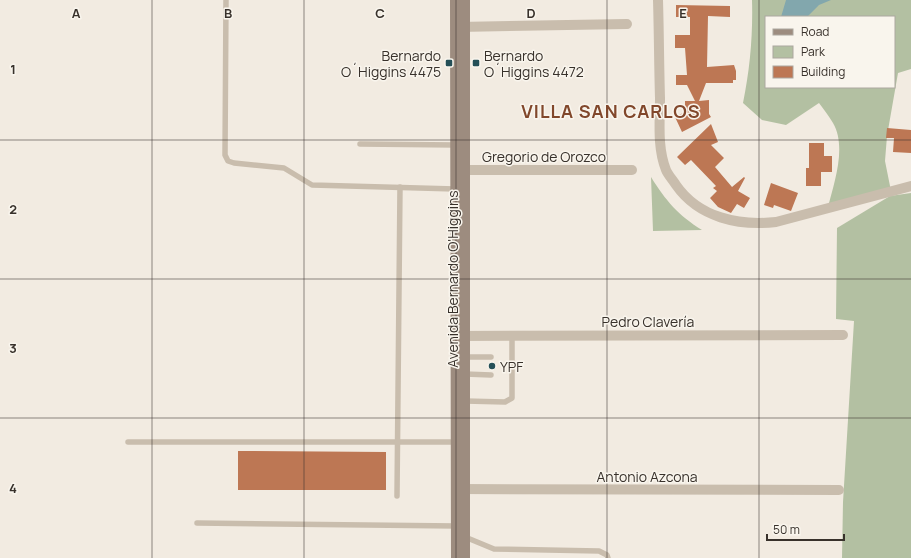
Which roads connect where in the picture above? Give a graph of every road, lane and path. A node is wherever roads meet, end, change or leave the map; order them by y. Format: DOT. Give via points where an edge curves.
graph roads {
  1 [pos="226,0"];
  2 [pos="455,0"];
  3 [pos="465,0"];
  4 [pos="658,0"];
  5 [pos="627,24"];
  6 [pos="461,27"];
  7 [pos="360,144"];
  8 [pos="455,145"];
  9 [pos="455,170"];
  10 [pos="466,170"];
  11 [pos="632,170"];
  12 [pos="911,186"];
  13 [pos="400,187"];
  14 [pos="455,189"];
  15 [pos="842,335"];
  16 [pos="454,336"];
  17 [pos="465,336"];
  18 [pos="512,336"];
  19 [pos="465,357"];
  20 [pos="491,358"];
  21 [pos="465,374"];
  22 [pos="491,375"];
  23 [pos="465,401"];
  24 [pos="128,442"];
  25 [pos="399,442"];
  26 [pos="460,442"];
  27 [pos="460,489"];
  28 [pos="839,490"];
  29 [pos="398,496"];
  30 [pos="197,522"];
  31 [pos="461,526"];
  32 [pos="466,537"];
  33 [pos="456,558"];
  34 [pos="466,558"];
  35 [pos="608,558"];
  1 -- 13 [label="lane" via="225,156 228,161 234,164 284,168 312,184"];
  2 -- 6 [label="main road, Avenida Bernardo O'Higgins"];
  3 -- 6 [label="main road, Avenida Bernardo O'Higgins"];
  4 -- 12 [label="street" via="660,147 667,171 693,204 709,214 757,224 776,222"];
  5 -- 6 [label="street"];
  6 -- 8 [label="main road, Avenida Bernardo O'Higgins"];
  6 -- 10 [label="main road, Avenida Bernardo O'Higgins"];
  7 -- 8 [label="lane"];
  8 -- 9 [label="main road, Avenida Bernardo O'Higgins"];
  9 -- 10 [label="street, Gregorio de Orozco"];
  9 -- 14 [label="main road, Avenida Bernardo O'Higgins"];
  10 -- 11 [label="street, Gregorio de Orozco"];
  10 -- 17 [label="main road, Avenida Bernardo O'Higgins"];
  13 -- 14 [label="lane"];
  13 -- 25 [label="lane"];
  14 -- 16 [label="main road, Avenida Bernardo O'Higgins"];
  15 -- 18 [label="street, Pedro Clavería"];
  16 -- 17 [label="street, Pedro Clavería"];
  16 -- 26 [label="main road, Avenida Bernardo O'Higgins"];
  17 -- 18 [label="street, Pedro Clavería"];
  17 -- 19 [label="main road, Avenida Bernardo O'Higgins"];
  18 -- 23 [label="lane" via="509,358 512,395 508,401"];
  19 -- 20 [label="lane"];
  19 -- 21 [label="main road, Avenida Bernardo O'Higgins"];
  21 -- 22 [label="lane"];
  21 -- 23 [label="main road, Avenida Bernardo O'Higgins"];
  23 -- 26 [label="main road, Avenida Bernardo O'Higgins"];
  24 -- 25 [label="lane"];
  25 -- 26 [label="lane"];
  25 -- 29 [label="lane"];
  26 -- 27 [label="main road, Avenida Bernardo O'Higgins"];
  27 -- 28 [label="street, Antonio Azcona"];
  27 -- 31 [label="main road, Avenida Bernardo O'Higgins"];
  30 -- 31 [label="lane"];
  31 -- 32 [label="main road, Avenida Bernardo O'Higgins"];
  31 -- 33 [label="main road, Avenida Bernardo O'Higgins"];
  32 -- 34 [label="main road, Avenida Bernardo O'Higgins"];
  32 -- 35 [label="lane" via="494,549 599,551"];
}
